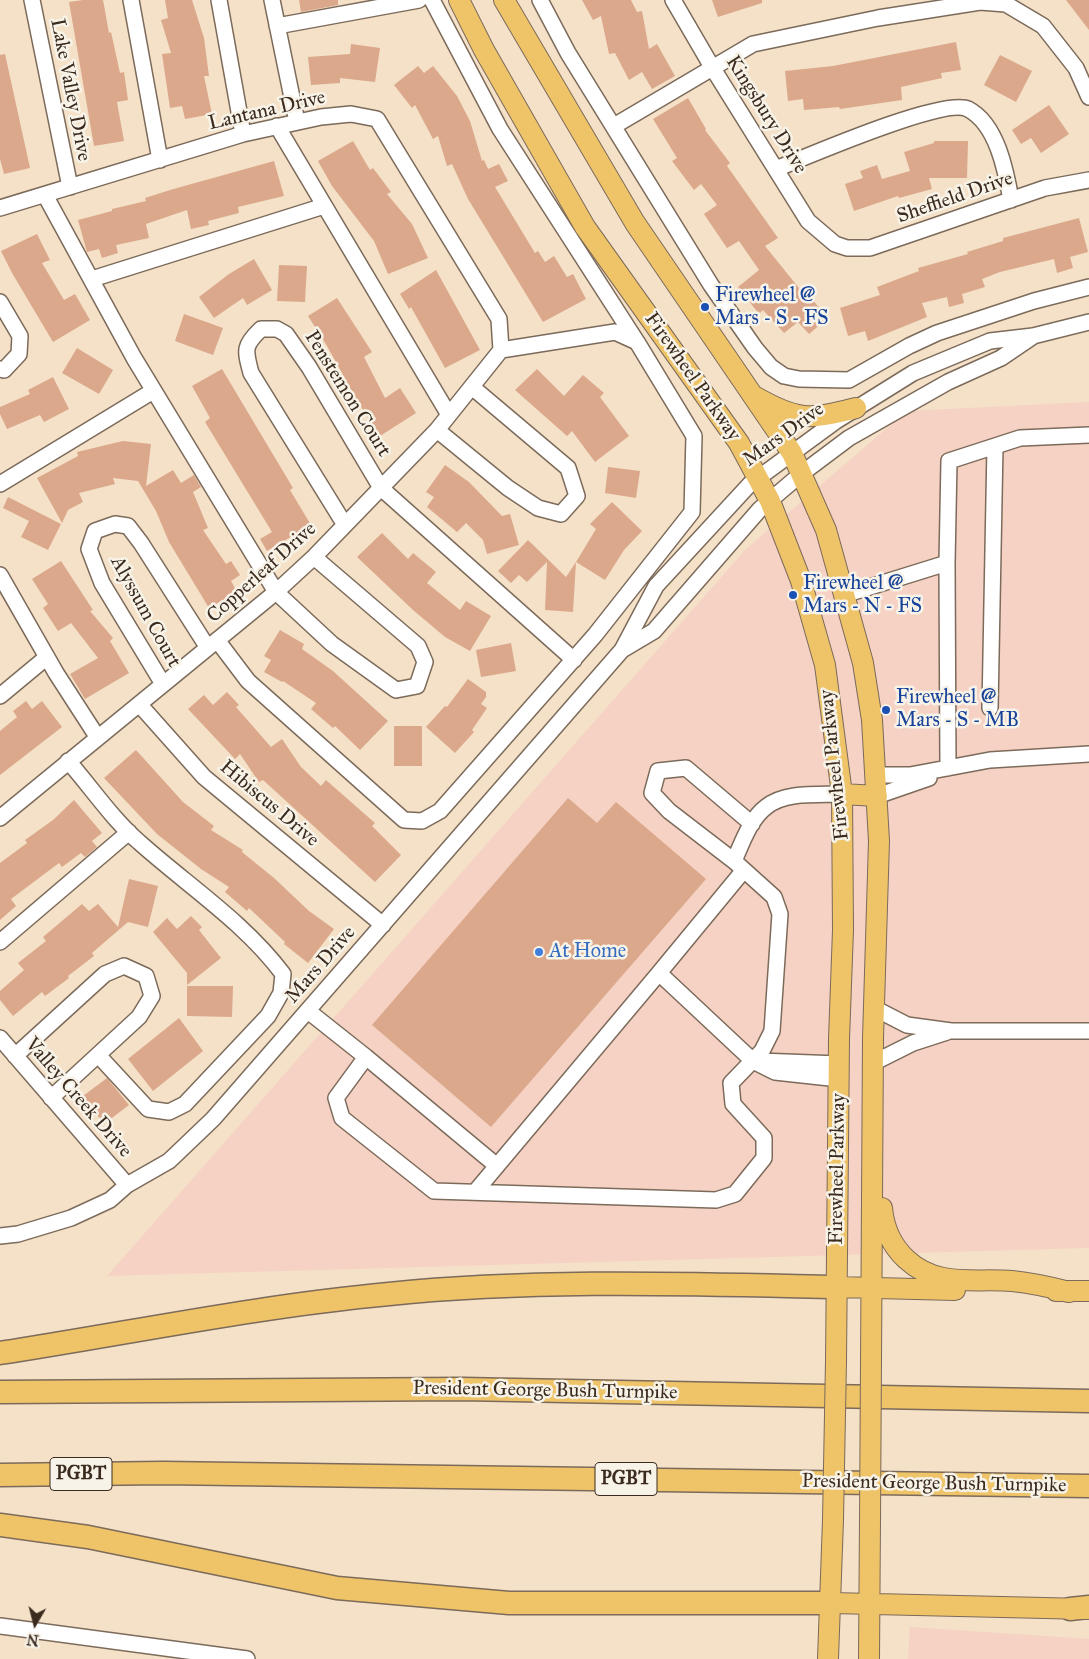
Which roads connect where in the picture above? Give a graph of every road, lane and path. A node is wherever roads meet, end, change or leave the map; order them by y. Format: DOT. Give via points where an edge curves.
graph roads {
  1 [pos="32,0"];
  2 [pos="131,0"];
  3 [pos="219,0"];
  4 [pos="272,0"];
  5 [pos="419,0"];
  6 [pos="432,0"];
  7 [pos="459,0"];
  8 [pos="504,0"];
  9 [pos="540,0"];
  10 [pos="673,0"];
  11 [pos="277,26"];
  12 [pos="712,67"];
  13 [pos="1089,97"];
  14 [pos="297,122"];
  15 [pos="277,126"];
  16 [pos="614,126"];
  17 [pos="243,134"];
  18 [pos="160,160"];
  19 [pos="776,169"];
  20 [pos="1089,180"];
  21 [pos="70,187"];
  22 [pos="45,195"];
  23 [pos="1012,200"];
  24 [pos="324,206"];
  25 [pos="0,208"];
  26 [pos="835,244"];
  27 [pos="92,279"];
  28 [pos="1089,287"];
  29 [pos="0,302"];
  30 [pos="1089,322"];
  31 [pos="1033,336"];
  32 [pos="637,342"];
  33 [pos="501,350"];
  34 [pos="0,369"];
  35 [pos="472,387"];
  36 [pos="153,391"];
  37 [pos="751,394"];
  38 [pos="856,408"];
  39 [pos="449,415"];
  40 [pos="437,430"];
  41 [pos="1089,435"];
  42 [pos="995,446"];
  43 [pos="792,454"];
  44 [pos="801,474"];
  45 [pos="759,478"];
  46 [pos="0,484"];
  47 [pos="381,488"];
  48 [pos="770,501"];
  49 [pos="344,525"];
  50 [pos="314,557"];
  51 [pos="947,564"];
  52 [pos="0,575"];
  53 [pos="276,592"];
  54 [pos="844,595"];
  55 [pos="212,644"];
  56 [pos="622,650"];
  57 [pos="46,657"];
  58 [pos="574,660"];
  59 [pos="163,684"];
  60 [pos="0,696"];
  61 [pos="139,704"];
  62 [pos="990,708"];
  63 [pos="98,738"];
  64 [pos="1089,754"];
  65 [pos="68,761"];
  66 [pos="948,768"];
  67 [pos="876,775"];
  68 [pos="842,794"];
  69 [pos="877,796"];
  70 [pos="0,818"];
  71 [pos="752,824"];
  72 [pos="129,832"];
  73 [pos="739,865"];
  74 [pos="383,925"];
  75 [pos="0,942"];
  76 [pos="659,973"];
  77 [pos="874,1008"];
  78 [pos="308,1011"];
  79 [pos="951,1031"];
  80 [pos="1089,1031"];
  81 [pos="0,1038"];
  82 [pos="98,1055"];
  83 [pos="15,1056"];
  84 [pos="366,1057"];
  85 [pos="753,1061"];
  86 [pos="873,1063"];
  87 [pos="839,1071"];
  88 [pos="51,1098"];
  89 [pos="497,1166"];
  90 [pos="873,1176"];
  91 [pos="127,1185"];
  92 [pos="475,1192"];
  93 [pos="0,1236"];
  94 [pos="837,1287"];
  95 [pos="873,1289"];
  96 [pos="1089,1291"];
  97 [pos="1069,1292"];
  98 [pos="0,1352"];
  99 [pos="0,1392"];
  100 [pos="1089,1401"];
  101 [pos="0,1474"];
  102 [pos="1089,1486"];
  103 [pos="0,1525"];
  104 [pos="870,1603"];
  105 [pos="831,1604"];
  106 [pos="1083,1608"];
  107 [pos="0,1626"];
  108 [pos="247,1659"];
  109 [pos="828,1659"];
  110 [pos="870,1659"];
  1 -- 21 [label="street, Lake Valley Drive"];
  2 -- 18 [label="street"];
  3 -- 17 [label="street"];
  4 -- 11 [label="street"];
  5 -- 11 [label="street"];
  6 -- 32 [label="street, Alyssum Court" via="500,129"];
  7 -- 45 [label="main road, Firewheel Parkway" via="585,228 740,443"];
  8 -- 37 [label="main road, Firewheel Parkway" via="635,223"];
  9 -- 16 [label="street" via="568,53"];
  10 -- 12 [label="street, Kingsbury Drive"];
  11 -- 14 [label="street"];
  12 -- 13 [label="street" via="753,44 970,3 1006,4 1043,26 1076,68"];
  12 -- 16 [label="street"];
  12 -- 19 [label="street, Kingsbury Drive"];
  14 -- 15 [label="street, Lantana Drive"];
  14 -- 33 [label="street, Lantana Drive" via="352,114 378,119 499,319"];
  15 -- 17 [label="street, Lantana Drive"];
  15 -- 24 [label="street"];
  16 -- 28 [label="street" via="711,285 771,367 784,376 849,380 937,333 1034,301"];
  17 -- 18 [label="street, Lantana Drive"];
  18 -- 21 [label="street, Lantana Drive"];
  19 -- 23 [label="street" via="896,123 959,106 976,115 1003,157"];
  19 -- 26 [label="street, Kingsbury Drive" via="808,221"];
  20 -- 23 [label="street, Sheffield Drive" via="1045,188"];
  21 -- 22 [label="street, Lantana Drive"];
  22 -- 25 [label="street, Lantana Drive"];
  22 -- 27 [label="street"];
  23 -- 26 [label="street, Sheffield Drive" via="870,248"];
  24 -- 27 [label="street"];
  24 -- 39 [label="street"];
  27 -- 36 [label="street"];
  29 -- 34 [label="street" via="20,336 20,354 4,370"];
  30 -- 31 [label="street, Mars Drive"];
  31 -- 38 [label="street, Mars Drive" via="990,341 913,372"];
  31 -- 44 [label="street, Mars Drive" via="1001,358 948,382 849,438"];
  32 -- 33 [label="street" via="615,332"];
  32 -- 58 [label="street, Alyssum Court" via="694,436 692,512"];
  33 -- 35 [label="street, Copperleaf Drive"];
  35 -- 39 [label="street, Copperleaf Drive"];
  35 -- 40 [label="street" via="568,468 577,496 561,514 538,508 508,488"];
  36 -- 46 [label="street"];
  36 -- 53 [label="street"];
  37 -- 38 [label="main road" via="798,417 824,417"];
  37 -- 43 [label="main road, Firewheel Parkway"];
  38 -- 43 [label="street, Mars Drive"];
  39 -- 40 [label="street, Copperleaf Drive"];
  40 -- 47 [label="street, Copperleaf Drive"];
  41 -- 42 [label="street" via="1020,438"];
  42 -- 51 [label="street" via="949,460"];
  42 -- 62 [label="street"];
  43 -- 44 [label="main road, Firewheel Parkway"];
  43 -- 45 [label="street, Mars Drive"];
  44 -- 48 [label="street, Mars Drive"];
  44 -- 54 [label="main road, Firewheel Parkway" via="826,530"];
  45 -- 48 [label="main road, Firewheel Parkway"];
  45 -- 56 [label="street, Mars Drive" via="656,586"];
  47 -- 49 [label="street, Copperleaf Drive"];
  47 -- 49 [label="street, Penstemon Court" via="286,334 277,329 261,329 248,342 246,352 251,373"];
  47 -- 58 [label="street"];
  48 -- 56 [label="street, Mars Drive" via="654,631"];
  48 -- 68 [label="main road, Firewheel Parkway" via="801,581 824,666"];
  49 -- 50 [label="street, Copperleaf Drive"];
  50 -- 53 [label="street, Copperleaf Drive"];
  50 -- 53 [label="street" via="418,646 424,662 417,686 396,690 332,644"];
  51 -- 54 [label="street"];
  51 -- 66 [label="street"];
  52 -- 57 [label="street"];
  53 -- 55 [label="street, Copperleaf Drive"];
  54 -- 67 [label="main road, Firewheel Parkway" via="863,663"];
  55 -- 58 [label="street, Alyssum Court" via="248,681 404,820 422,821 440,811"];
  55 -- 59 [label="street, Copperleaf Drive"];
  55 -- 59 [label="street, Alyssum Court" via="128,526 115,524 95,531 88,549 102,583"];
  56 -- 74 [label="street, Mars Drive"];
  57 -- 60 [label="street"];
  57 -- 63 [label="street"];
  59 -- 61 [label="street, Copperleaf Drive"];
  61 -- 63 [label="street, Copperleaf Drive"];
  61 -- 74 [label="street, Hibiscus Drive" via="204,777"];
  63 -- 65 [label="street, Copperleaf Drive"];
  64 -- 66 [label="street" via="990,760"];
  65 -- 70 [label="street, Copperleaf Drive"];
  65 -- 72 [label="street"];
  66 -- 67 [label="street" via="910,775"];
  66 -- 69 [label="street" via="923,781"];
  67 -- 69 [label="main road, Firewheel Parkway"];
  68 -- 69 [label="main road"];
  68 -- 71 [label="street" via="782,798 766,806"];
  68 -- 87 [label="main road, Firewheel Parkway"];
  69 -- 77 [label="main road, Firewheel Parkway" via="879,840"];
  71 -- 73 [label="street"];
  71 -- 73 [label="street" via="686,768 658,771 652,793"];
  72 -- 75 [label="street"];
  72 -- 82 [label="street" via="269,956 283,974 281,993 268,1016 185,1104 169,1112 148,1109"];
  73 -- 76 [label="street"];
  73 -- 85 [label="street" via="774,897 780,914 772,1031"];
  74 -- 78 [label="street, Mars Drive"];
  76 -- 85 [label="street"];
  76 -- 89 [label="street"];
  77 -- 79 [label="street" via="907,1025"];
  77 -- 86 [label="main road, Firewheel Parkway"];
  78 -- 84 [label="street"];
  78 -- 91 [label="street, Mars Drive" via="213,1119 169,1161"];
  79 -- 80 [label="street"];
  79 -- 86 [label="street" via="913,1043"];
  81 -- 83 [label="street, Valley Creek Drive"];
  82 -- 83 [label="street" via="139,1016 152,996 146,976 124,966 105,974"];
  82 -- 88 [label="street"];
  83 -- 88 [label="street, Valley Creek Drive"];
  84 -- 89 [label="street"];
  84 -- 92 [label="street" via="336,1098 342,1118 434,1191"];
  85 -- 87 [label="street"];
  85 -- 92 [label="street" via="731,1083 733,1104 764,1138 764,1158 735,1194 716,1200"];
  86 -- 90 [label="main road, Firewheel Parkway"];
  87 -- 94 [label="main road, Firewheel Parkway"];
  88 -- 91 [label="street, Valley Creek Drive"];
  89 -- 92 [label="street"];
  90 -- 95 [label="main road, Firewheel Parkway"];
  90 -- 97 [label="main road" via="880,1193 887,1235 919,1271 945,1279 1011,1281"];
  91 -- 93 [label="street, Mars Drive" via="110,1200 71,1218"];
  94 -- 95 [label="main road"];
  94 -- 98 [label="highway" via="519,1285 388,1294"];
  94 -- 105 [label="main road, Firewheel Parkway, bridge"];
  95 -- 97 [label="main road"];
  95 -- 104 [label="main road, Firewheel Parkway, bridge"];
  96 -- 97 [label="main road"];
  99 -- 100 [label="highway, President George Bush Turnpike" via="452,1389"];
  101 -- 102 [label="highway, President George Bush Turnpike / PGBT" via="163,1473"];
  103 -- 105 [label="highway" via="88,1537 337,1588 509,1603"];
  104 -- 105 [label="main road"];
  104 -- 106 [label="main road"];
  104 -- 110 [label="main road, Firewheel Parkway"];
  105 -- 109 [label="main road, Firewheel Parkway"];
  107 -- 108 [label="street"];
}
